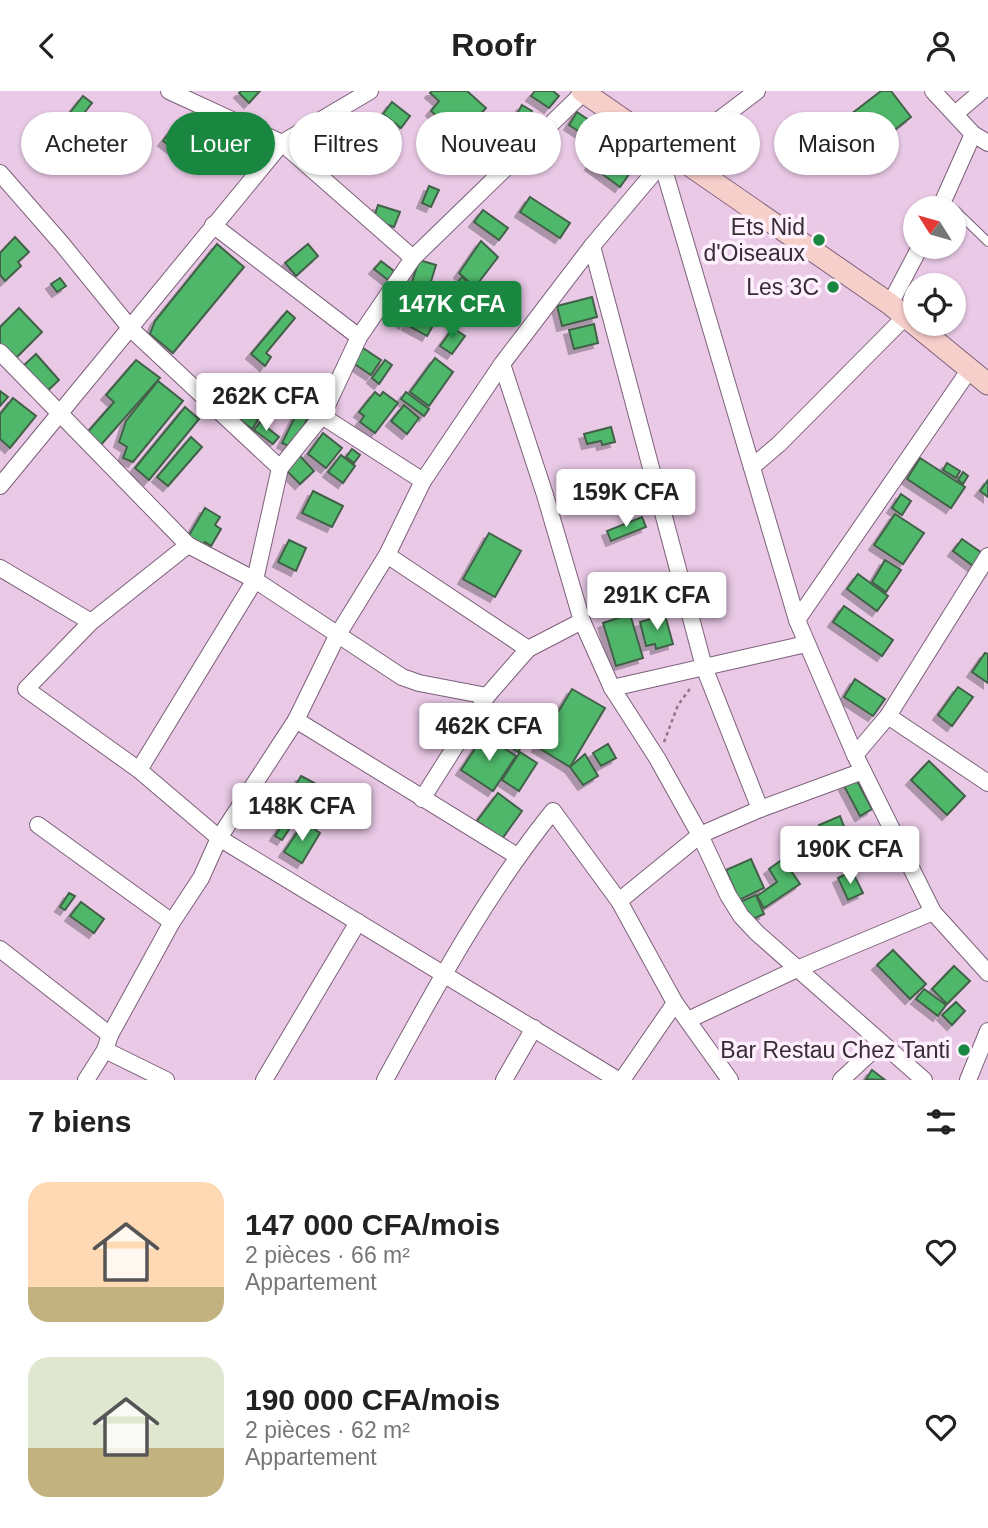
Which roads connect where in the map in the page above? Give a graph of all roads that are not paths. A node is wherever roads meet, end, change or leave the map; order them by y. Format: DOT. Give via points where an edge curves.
graph roads {
  1 [pos="169,91"];
  2 [pos="583,91"];
  3 [pos="933,91"];
  4 [pos="982,91"];
  5 [pos="754,92"];
  6 [pos="359,93"];
  7 [pos="609,112"];
  8 [pos="728,112"];
  9 [pos="955,114"];
  10 [pos="973,134"];
  11 [pos="282,143"];
  12 [pos="988,143"];
  13 [pos="654,175"];
  14 [pos="672,175"];
  15 [pos="692,175"];
  16 [pos="3,183"];
  17 [pos="951,196"];
  18 [pos="966,222"];
  19 [pos="212,225"];
  20 [pos="988,242"];
  21 [pos="592,246"];
  22 [pos="412,258"];
  23 [pos="916,259"];
  24 [pos="898,310"];
  25 [pos="131,329"];
  26 [pos="359,337"];
  27 [pos="0,352"];
  28 [pos="502,364"];
  29 [pos="970,369"];
  30 [pos="988,384"];
  31 [pos="59,414"];
  32 [pos="322,416"];
  33 [pos="752,467"];
  34 [pos="280,468"];
  35 [pos="423,481"];
  36 [pos="0,486"];
  37 [pos="188,545"];
  38 [pos="387,555"];
  39 [pos="988,555"];
  40 [pos="0,568"];
  41 [pos="255,580"];
  42 [pos="797,620"];
  43 [pos="582,621"];
  44 [pos="91,622"];
  45 [pos="337,636"];
  46 [pos="806,644"];
  47 [pos="528,649"];
  48 [pos="704,667"];
  49 [pos="612,688"];
  50 [pos="487,696"];
  51 [pos="888,716"];
  52 [pos="296,720"];
  53 [pos="855,755"];
  54 [pos="139,770"];
  55 [pos="863,771"];
  56 [pos="988,783"];
  57 [pos="422,799"];
  58 [pos="760,809"];
  59 [pos="38,825"];
  60 [pos="700,835"];
  61 [pos="219,838"];
  62 [pos="517,856"];
  63 [pos="619,901"];
  64 [pos="933,912"];
  65 [pos="172,922"];
  66 [pos="358,922"];
  67 [pos="0,949"];
  68 [pos="797,969"];
  69 [pos="444,972"];
  70 [pos="988,972"];
  71 [pos="675,1003"];
  72 [pos="688,1020"];
  73 [pos="534,1028"];
  74 [pos="988,1031"];
  75 [pos="108,1042"];
  76 [pos="881,1043"];
  77 [pos="161,1079"];
  78 [pos="86,1080"];
  79 [pos="264,1080"];
  80 [pos="385,1080"];
  81 [pos="504,1080"];
  82 [pos="620,1080"];
  83 [pos="730,1080"];
  84 [pos="841,1080"];
  85 [pos="924,1080"];
  86 [pos="968,1080"];
  1 -- 11 [label="street"];
  2 -- 7 [label="main road"];
  2 -- 22 [label="street"];
  3 -- 9 [label="street"];
  4 -- 9 [label="street"];
  5 -- 8 [label="street"];
  6 -- 11 [label="street"];
  9 -- 10 [label="street"];
  10 -- 12 [label="street"];
  10 -- 17 [label="street"];
  11 -- 19 [label="street"];
  11 -- 22 [label="street"];
  13 -- 21 [label="street"];
  14 -- 33 [label="street"];
  15 -- 24 [label="main road"];
  16 -- 25 [label="street" via="62,244"];
  18 -- 20 [label="lane"];
  19 -- 25 [label="street"];
  19 -- 26 [label="street"];
  21 -- 28 [label="street"];
  21 -- 48 [label="street"];
  22 -- 26 [label="street"];
  23 -- 24 [label="street"];
  24 -- 29 [label="main road"];
  24 -- 33 [label="street" via="779,444"];
  25 -- 31 [label="street"];
  25 -- 34 [label="street"];
  26 -- 32 [label="street"];
  27 -- 31 [label="street"];
  28 -- 35 [label="street"];
  28 -- 43 [label="street"];
  29 -- 30 [label="main road"];
  29 -- 42 [label="street"];
  31 -- 36 [label="street"];
  31 -- 37 [label="street"];
  32 -- 34 [label="street"];
  32 -- 35 [label="street"];
  33 -- 42 [label="street"];
  34 -- 41 [label="street"];
  35 -- 38 [label="street"];
  37 -- 41 [label="street"];
  37 -- 44 [label="street"];
  38 -- 45 [label="street"];
  38 -- 47 [label="street"];
  39 -- 51 [label="street"];
  40 -- 44 [label="street"];
  41 -- 45 [label="street"];
  41 -- 54 [label="street"];
  42 -- 46 [label="street"];
  43 -- 47 [label="street"];
  43 -- 49 [label="street"];
  44 -- 54 [label="street" via="26,689"];
  45 -- 50 [label="street" via="402,677"];
  45 -- 52 [label="street"];
  46 -- 48 [label="street"];
  46 -- 53 [label="street"];
  47 -- 50 [label="street"];
  48 -- 49 [label="street"];
  48 -- 58 [label="street"];
  49 -- 60 [label="street"];
  50 -- 57 [label="street"];
  51 -- 53 [label="street"];
  51 -- 56 [label="street"];
  52 -- 57 [label="street"];
  52 -- 61 [label="street"];
  53 -- 55 [label="street"];
  54 -- 61 [label="street"];
  55 -- 58 [label="street"];
  55 -- 64 [label="street"];
  57 -- 62 [label="street"];
  58 -- 60 [label="street"];
  59 -- 65 [label="street"];
  60 -- 63 [label="street"];
  60 -- 68 [label="street" via="741,916"];
  61 -- 65 [label="street" via="201,878"];
  61 -- 66 [label="street"];
  62 -- 63 [label="street" via="553,811"];
  62 -- 69 [label="street"];
  63 -- 71 [label="street"];
  64 -- 68 [label="street"];
  64 -- 70 [label="street"];
  65 -- 75 [label="street"];
  66 -- 69 [label="street"];
  66 -- 79 [label="street"];
  67 -- 75 [label="street"];
  68 -- 72 [label="street"];
  68 -- 76 [label="street"];
  69 -- 73 [label="street"];
  69 -- 80 [label="street"];
  71 -- 72 [label="street"];
  71 -- 82 [label="street"];
  72 -- 83 [label="street"];
  73 -- 81 [label="street"];
  73 -- 82 [label="street"];
  74 -- 86 [label="street"];
  75 -- 77 [label="street"];
  75 -- 78 [label="street"];
  76 -- 84 [label="street"];
  76 -- 85 [label="street"];
}
